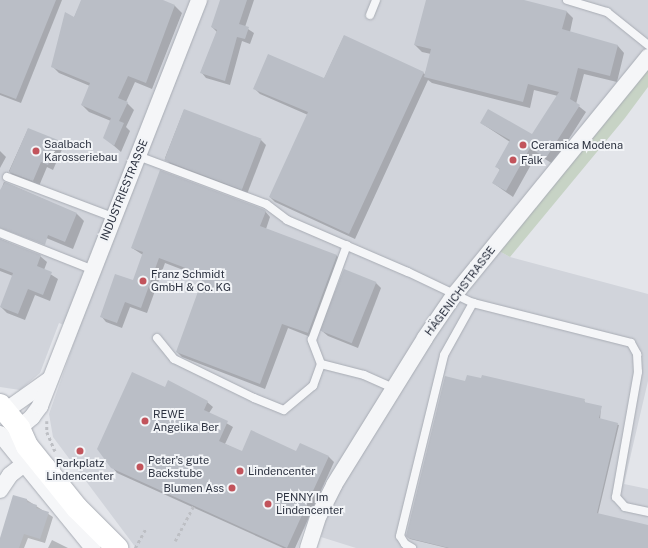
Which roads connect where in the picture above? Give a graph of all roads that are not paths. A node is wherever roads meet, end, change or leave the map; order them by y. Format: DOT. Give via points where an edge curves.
graph roads {
  1 [pos="200,0"];
  2 [pos="376,0"];
  3 [pos="568,0"];
  4 [pos="370,15"];
  5 [pos="648,44"];
  6 [pos="648,57"];
  7 [pos="138,156"];
  8 [pos="7,178"];
  9 [pos="113,217"];
  10 [pos="0,233"];
  11 [pos="347,245"];
  12 [pos="92,269"];
  13 [pos="456,294"];
  14 [pos="473,303"];
  15 [pos="157,338"];
  16 [pos="321,364"];
  17 [pos="49,380"];
  18 [pos="393,388"];
  19 [pos="3,408"];
  20 [pos="10,431"];
  21 [pos="23,465"];
  22 [pos="0,490"];
  23 [pos="648,512"];
  24 [pos="105,544"];
  25 [pos="308,548"];
  26 [pos="412,548"];
  1 -- 7 [label="street, INDUSTRIESTRASSE"];
  2 -- 4 [label="lane"];
  3 -- 5 [label="lane" via="607,12"];
  6 -- 13 [label="street, HÄGENICHSTRASSE"];
  7 -- 9 [label="street, INDUSTRIESTRASSE"];
  7 -- 11 [label="lane" via="266,204 287,220"];
  8 -- 9 [label="lane"];
  9 -- 12 [label="street, INDUSTRIESTRASSE"];
  10 -- 12 [label="lane"];
  11 -- 13 [label="lane"];
  11 -- 16 [label="lane" via="312,340"];
  12 -- 17 [label="street, INDUSTRIESTRASSE"];
  13 -- 14 [label="lane"];
  13 -- 18 [label="street, HÄGENICHSTRASSE"];
  14 -- 23 [label="lane" via="631,343 638,354 638,372 616,498 625,507"];
  14 -- 26 [label="lane" via="444,355 400,536 404,544"];
  15 -- 16 [label="lane" via="174,359 284,410 313,386"];
  16 -- 18 [label="lane" via="364,375"];
  17 -- 19 [label="street"];
  17 -- 20 [label="street, INDUSTRIESTRASSE" via="40,406 32,417"];
  18 -- 25 [label="street, HÄGENICHSTRASSE" via="334,485 319,516"];
  19 -- 20 [label="main road"];
  20 -- 21 [label="street"];
  20 -- 24 [label="main road" via="32,436 84,500"];
  21 -- 22 [label="street" via="10,475"];
  21 -- 24 [label="street"];
}
